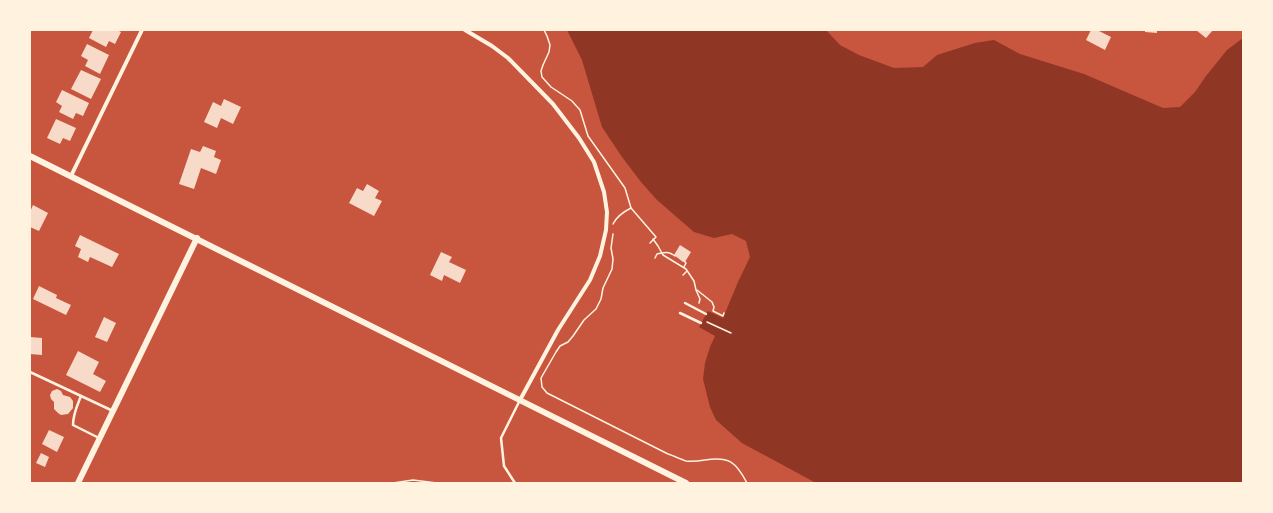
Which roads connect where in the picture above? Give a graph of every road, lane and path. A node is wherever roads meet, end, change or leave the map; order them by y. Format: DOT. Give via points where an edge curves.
graph roads {
  1 [pos="142,30"];
  2 [pos="465,30"];
  3 [pos="544,30"];
  4 [pos="30,156"];
  5 [pos="71,176"];
  6 [pos="630,208"];
  7 [pos="613,224"];
  8 [pos="613,230"];
  9 [pos="197,238"];
  10 [pos="653,239"];
  11 [pos="650,243"];
  12 [pos="662,254"];
  13 [pos="675,256"];
  14 [pos="655,258"];
  15 [pos="684,261"];
  16 [pos="684,267"];
  17 [pos="687,271"];
  18 [pos="683,275"];
  19 [pos="696,290"];
  20 [pos="685,303"];
  21 [pos="697,310"];
  22 [pos="680,313"];
  23 [pos="724,313"];
  24 [pos="706,314"];
  25 [pos="701,323"];
  26 [pos="721,328"];
  27 [pos="731,333"];
  28 [pos="30,372"];
  29 [pos="81,396"];
  30 [pos="520,400"];
  31 [pos="113,411"];
  32 [pos="100,438"];
  33 [pos="78,483"];
  34 [pos="393,483"];
  35 [pos="437,483"];
  36 [pos="514,483"];
  37 [pos="686,483"];
  38 [pos="747,483"];
  1 -- 5 [label="street"];
  2 -- 30 [label="street" via="508,58 553,104 580,138 594,162 604,192 607,212 600,256 590,280 558,330"];
  3 -- 6 [label="path" via="550,45 541,71 542,77 580,110 588,136 625,188"];
  4 -- 5 [label="street"];
  5 -- 9 [label="street"];
  6 -- 7 [label="path"];
  6 -- 10 [label="path" via="656,237"];
  8 -- 38 [label="path" via="612,269 601,299 596,309 584,320 568,342 560,346 541,378 542,387 547,392 668,454 685,460 727,459 736,465"];
  9 -- 30 [label="street"];
  9 -- 31 [label="street"];
  10 -- 11 [label="path"];
  10 -- 12 [label="path"];
  12 -- 13 [label="path" via="668,252"];
  12 -- 14 [label="path" via="657,254"];
  12 -- 16 [label="path"];
  15 -- 16 [label="path"];
  16 -- 17 [label="path"];
  17 -- 18 [label="path"];
  17 -- 19 [label="path" via="694,281"];
  19 -- 21 [label="path" via="700,299"];
  19 -- 23 [label="path" via="712,302 713,311 723,316"];
  20 -- 21 [label="lane"];
  21 -- 24 [label="lane"];
  22 -- 25 [label="lane"];
  26 -- 27 [label="path"];
  28 -- 29 [label="lane"];
  29 -- 31 [label="lane"];
  29 -- 32 [label="lane" via="74,413 73,425"];
  30 -- 36 [label="lane" via="500,438 504,466"];
  30 -- 37 [label="street"];
  31 -- 32 [label="street"];
  32 -- 33 [label="street"];
  34 -- 35 [label="path" via="413,480"];
}
